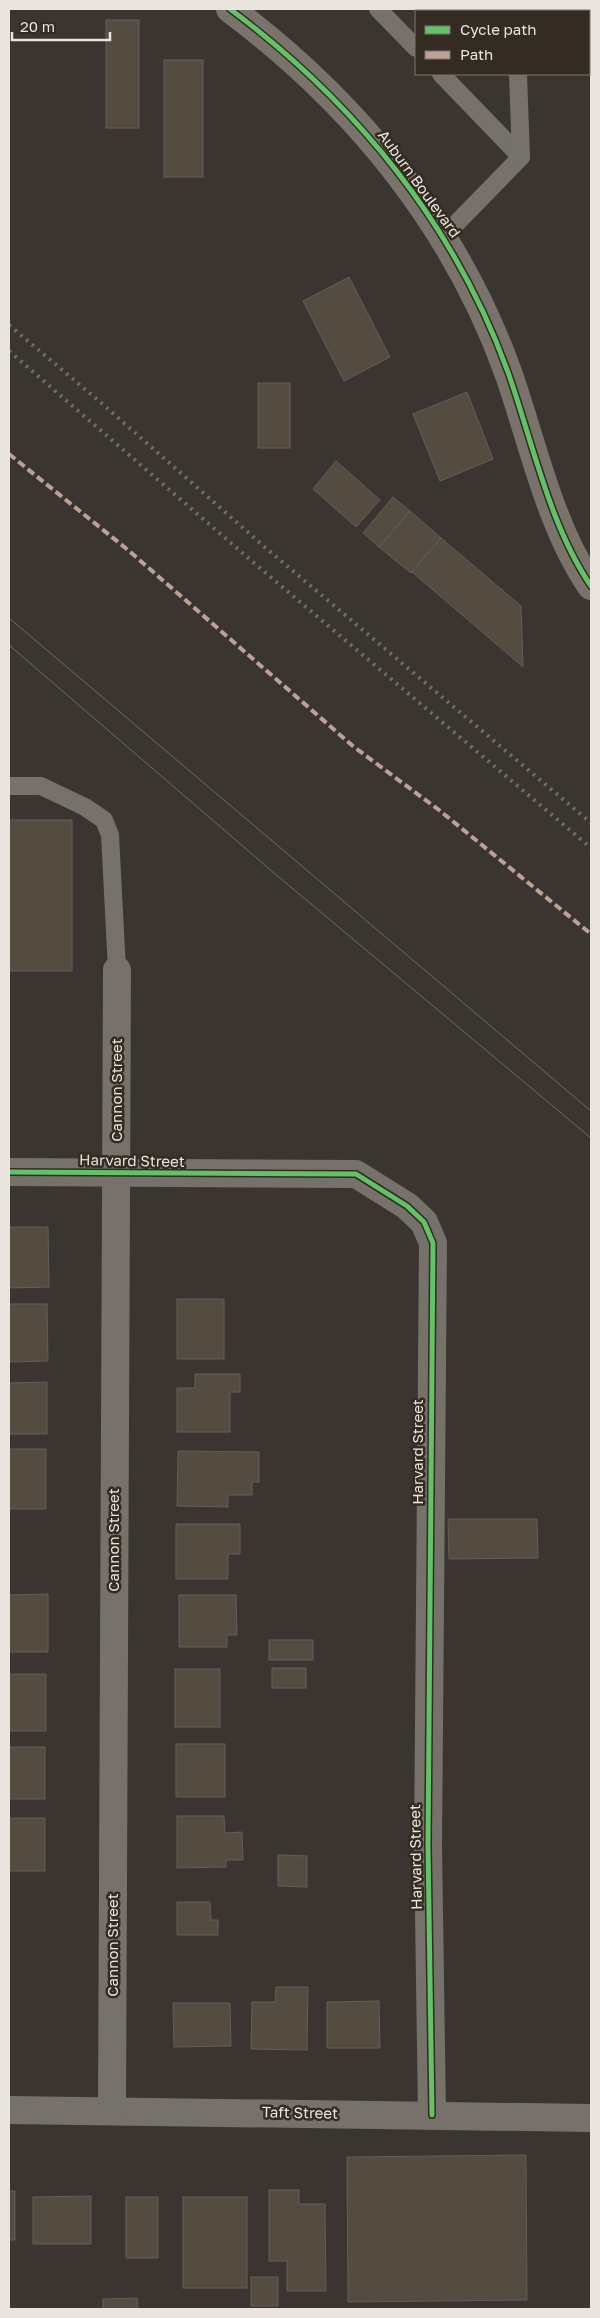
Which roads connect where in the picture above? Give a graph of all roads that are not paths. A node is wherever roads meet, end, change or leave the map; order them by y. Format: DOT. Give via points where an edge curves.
graph roads {
  1 [pos="230,9"];
  2 [pos="378,9"];
  3 [pos="415,47"];
  4 [pos="442,75"];
  5 [pos="518,75"];
  6 [pos="521,157"];
  7 [pos="444,236"];
  8 [pos="591,586"];
  9 [pos="9,786"];
  10 [pos="117,970"];
  11 [pos="9,1172"];
  12 [pos="116,1173"];
  13 [pos="9,2110"];
  14 [pos="112,2110"];
  15 [pos="432,2115"];
  16 [pos="591,2118"];
  1 -- 7 [label="street, Auburn Boulevard" via="286,54 369,136"];
  2 -- 3 [label="lane"];
  4 -- 6 [label="lane"];
  5 -- 6 [label="lane"];
  6 -- 7 [label="lane"];
  7 -- 8 [label="street, Auburn Boulevard" via="480,300 509,374 556,515"];
  9 -- 10 [label="lane" via="41,786 104,820 110,835"];
  10 -- 12 [label="street, Cannon Street"];
  11 -- 12 [label="street, Harvard Street"];
  12 -- 14 [label="street, Cannon Street"];
  12 -- 15 [label="street, Harvard Street" via="356,1174 407,1206 424,1222 433,1243 428,1846"];
  13 -- 14 [label="street, Taft Street"];
  14 -- 15 [label="street, Taft Street"];
  15 -- 16 [label="street, Taft Street"];
}
